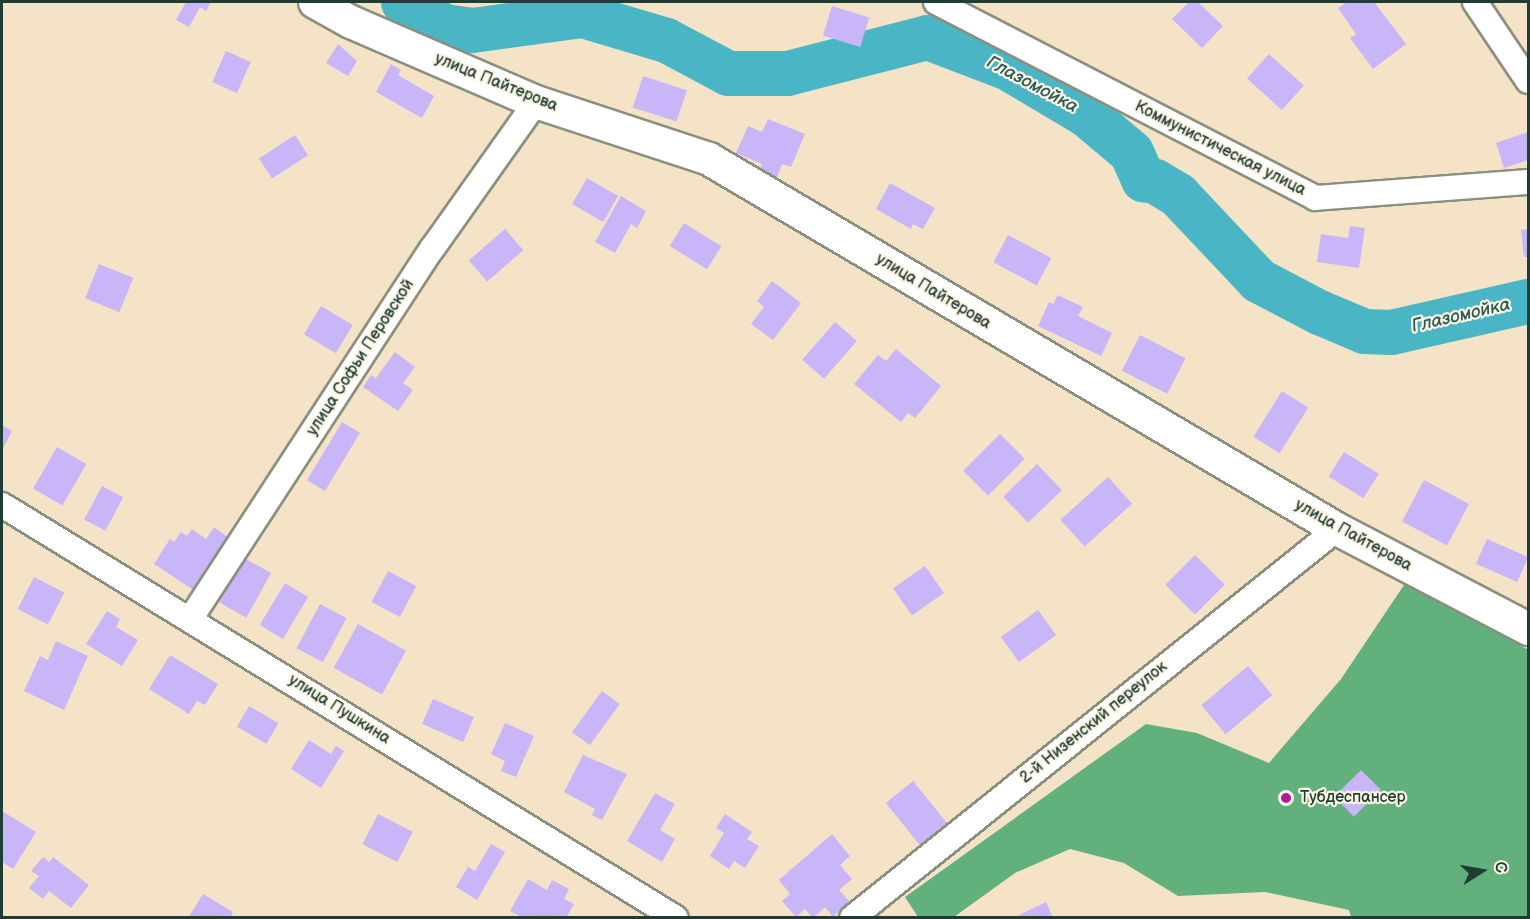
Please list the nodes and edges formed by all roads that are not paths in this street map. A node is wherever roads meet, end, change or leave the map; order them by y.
1 (315, 2) edge
2 (936, 2) edge
3 (1475, 2) edge
4 (1528, 81) edge
5 (536, 102) junction
6 (1528, 182) edge
7 (2, 505) edge
8 (1336, 530) junction
9 (190, 618) junction
10 (1528, 629) edge
11 (676, 918) edge
12 (852, 918) edge

1 - 5 main road, улица Пайтерова
2 - 6 street, Коммунистическая улица
3 - 4 street
5 - 8 main road, улица Пайтерова
5 - 9 street, улица Софьи Перовской
7 - 9 street, улица Пушкина
8 - 10 main road, улица Пайтерова
8 - 12 street, 2-й Низенский переулок
9 - 11 street, улица Пушкина

